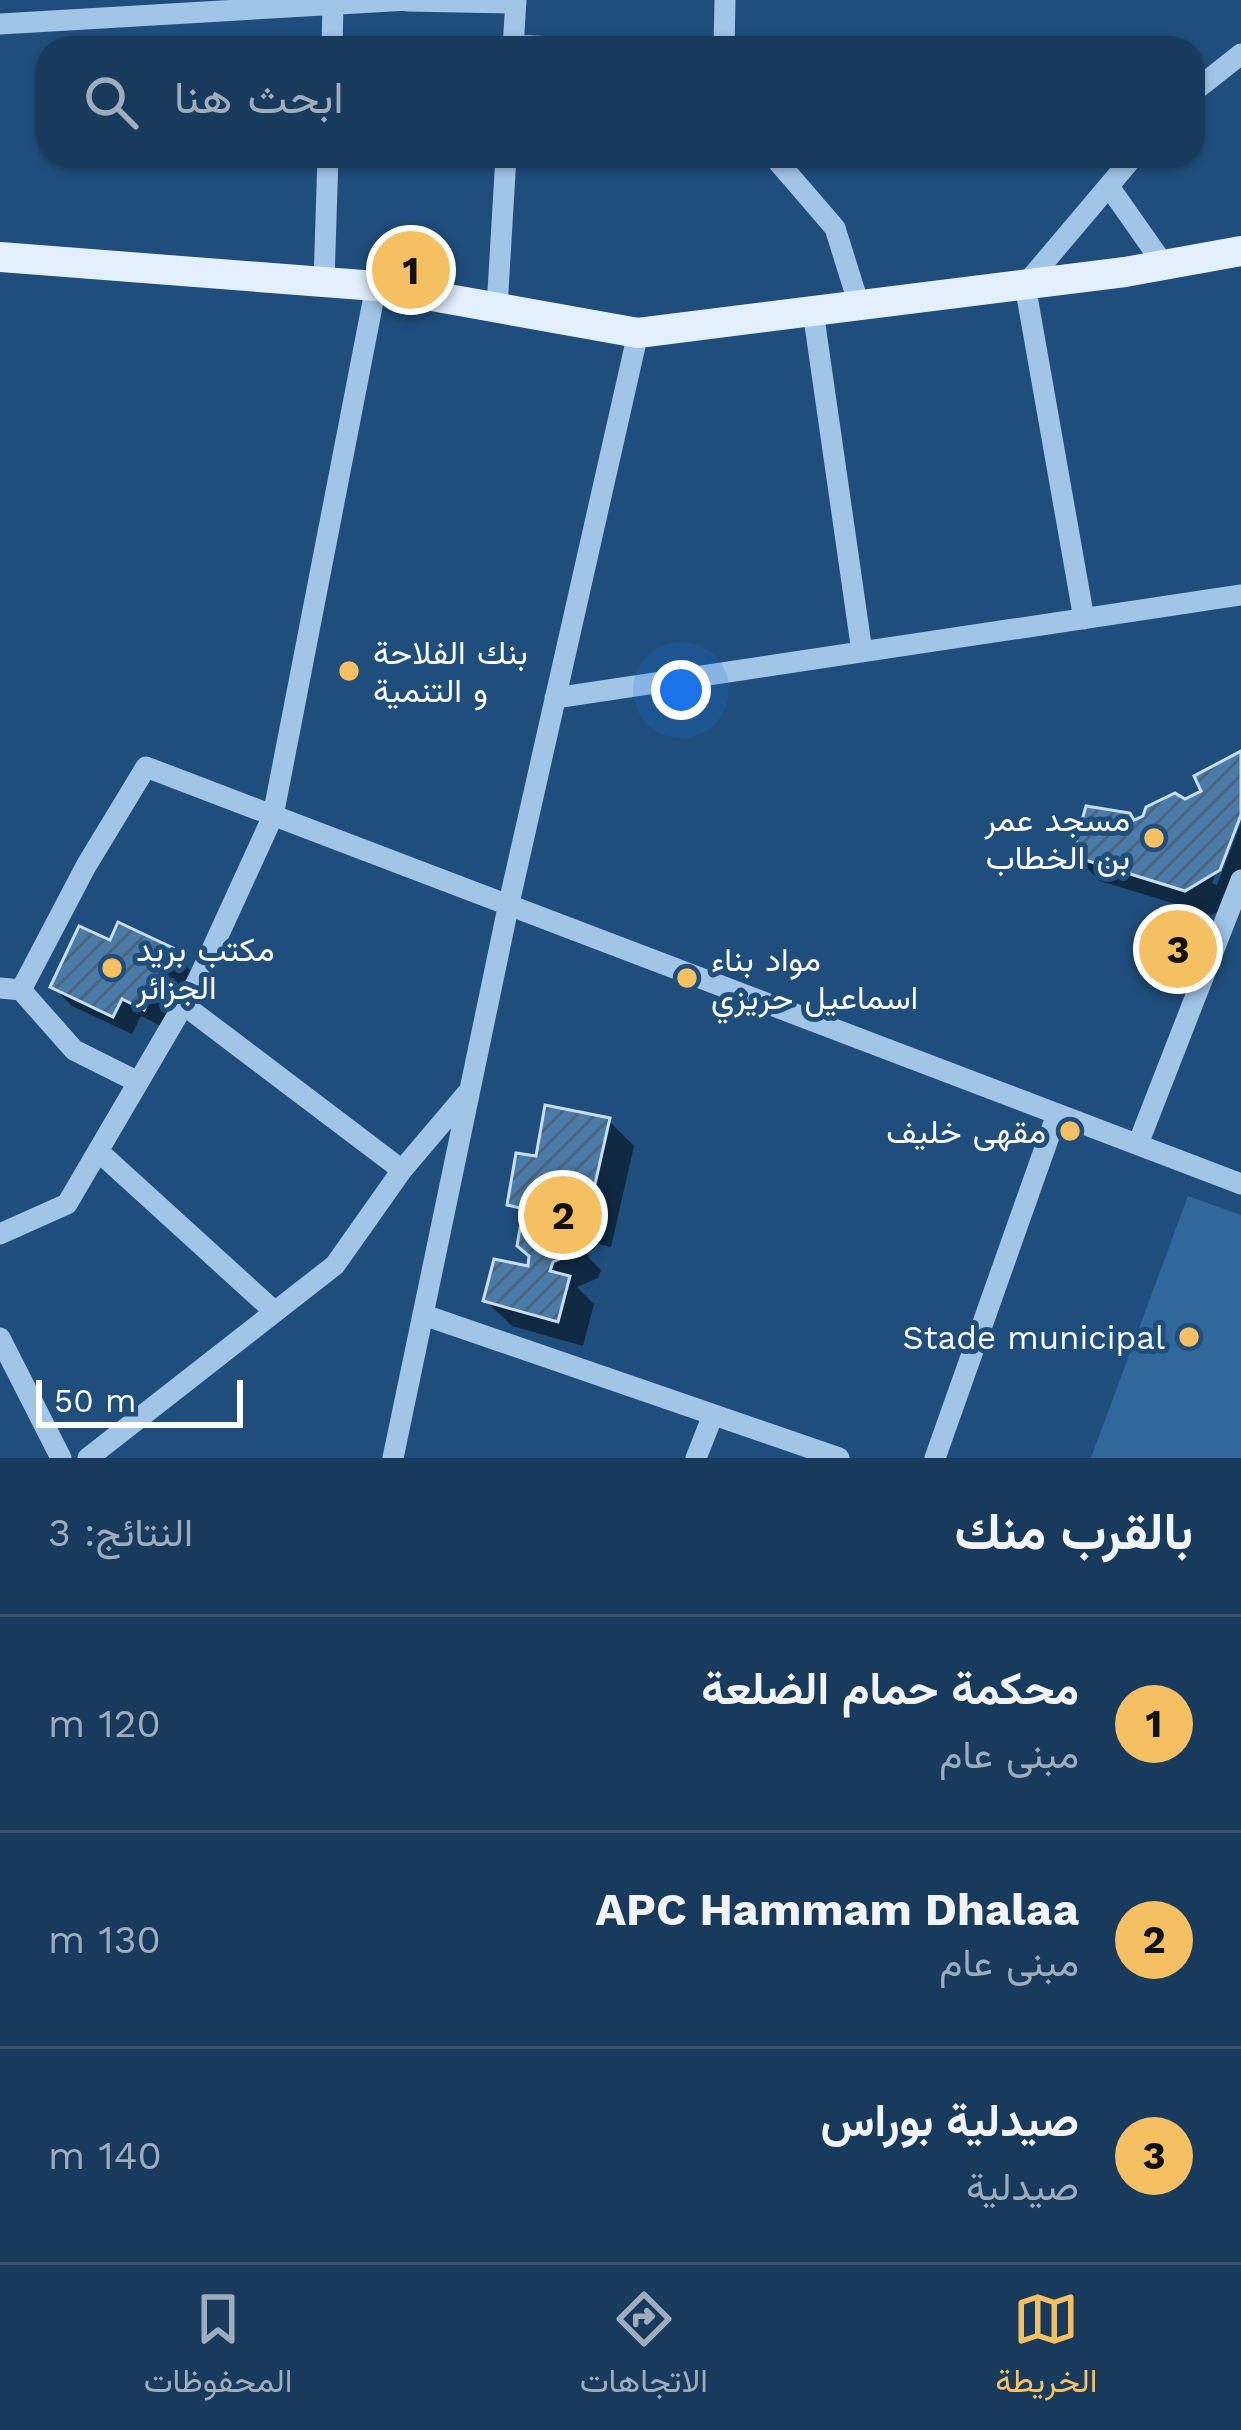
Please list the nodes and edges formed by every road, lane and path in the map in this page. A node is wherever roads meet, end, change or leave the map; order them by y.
1 (408, 0) edge
2 (725, 0) edge
3 (516, 1) edge
4 (333, 4) junction
5 (0, 24) edge
6 (332, 36) edge
7 (514, 36) edge
8 (724, 36) edge
9 (1241, 54) edge
10 (1205, 82) edge
11 (328, 168) edge
12 (505, 168) edge
13 (784, 168) edge
14 (1125, 168) edge
15 (1110, 188) junction
16 (1241, 251) edge
17 (0, 257) edge
18 (1164, 265) junction
19 (323, 282) junction
20 (1025, 285) junction
21 (376, 286) junction
22 (859, 305) junction
23 (497, 308) junction
24 (813, 311) junction
25 (638, 333) junction
26 (1241, 596) edge
27 (1084, 619) junction
28 (862, 652) junction
29 (556, 698) junction
30 (273, 816) junction
31 (1241, 880) edge
32 (509, 903) junction
33 (11, 989) edge
34 (184, 1005) junction
35 (139, 1082) junction
36 (471, 1089) junction
37 (1058, 1114) junction
38 (1138, 1144) junction
39 (98, 1151) junction
40 (402, 1170) junction
41 (1241, 1184) edge
42 (0, 1234) edge
43 (275, 1312) junction
44 (424, 1316) junction
45 (0, 1338) edge
46 (713, 1415) junction
47 (61, 1458) edge
48 (88, 1458) edge
49 (393, 1458) edge
50 (697, 1458) edge
51 (838, 1458) edge
52 (934, 1458) edge

1 - 3 street
1 - 4 street
2 - 8 street
3 - 7 street
4 - 5 street
4 - 6 street
9 - 10 street
11 - 19 street
12 - 23 street
13 - 22 street
14 - 15 street
15 - 18 street
15 - 20 street
16 - 18 main road
17 - 19 main road
18 - 20 main road
19 - 21 main road
20 - 22 main road
20 - 27 street
21 - 23 main road
21 - 30 street
22 - 24 main road
23 - 25 main road
24 - 25 main road
24 - 28 street
25 - 29 street
26 - 27 street
27 - 28 street
28 - 29 street
29 - 32 street
30 - 32 street
30 - 33 street
30 - 34 street
31 - 38 street
32 - 36 street
32 - 37 street
33 - 35 street
34 - 35 street
34 - 40 street
35 - 39 street
36 - 40 street
36 - 44 street
37 - 38 street
37 - 52 street
38 - 41 street
39 - 42 street
39 - 43 street
40 - 43 street
43 - 48 street
44 - 46 street
44 - 49 street
45 - 47 street
46 - 50 street
46 - 51 street

